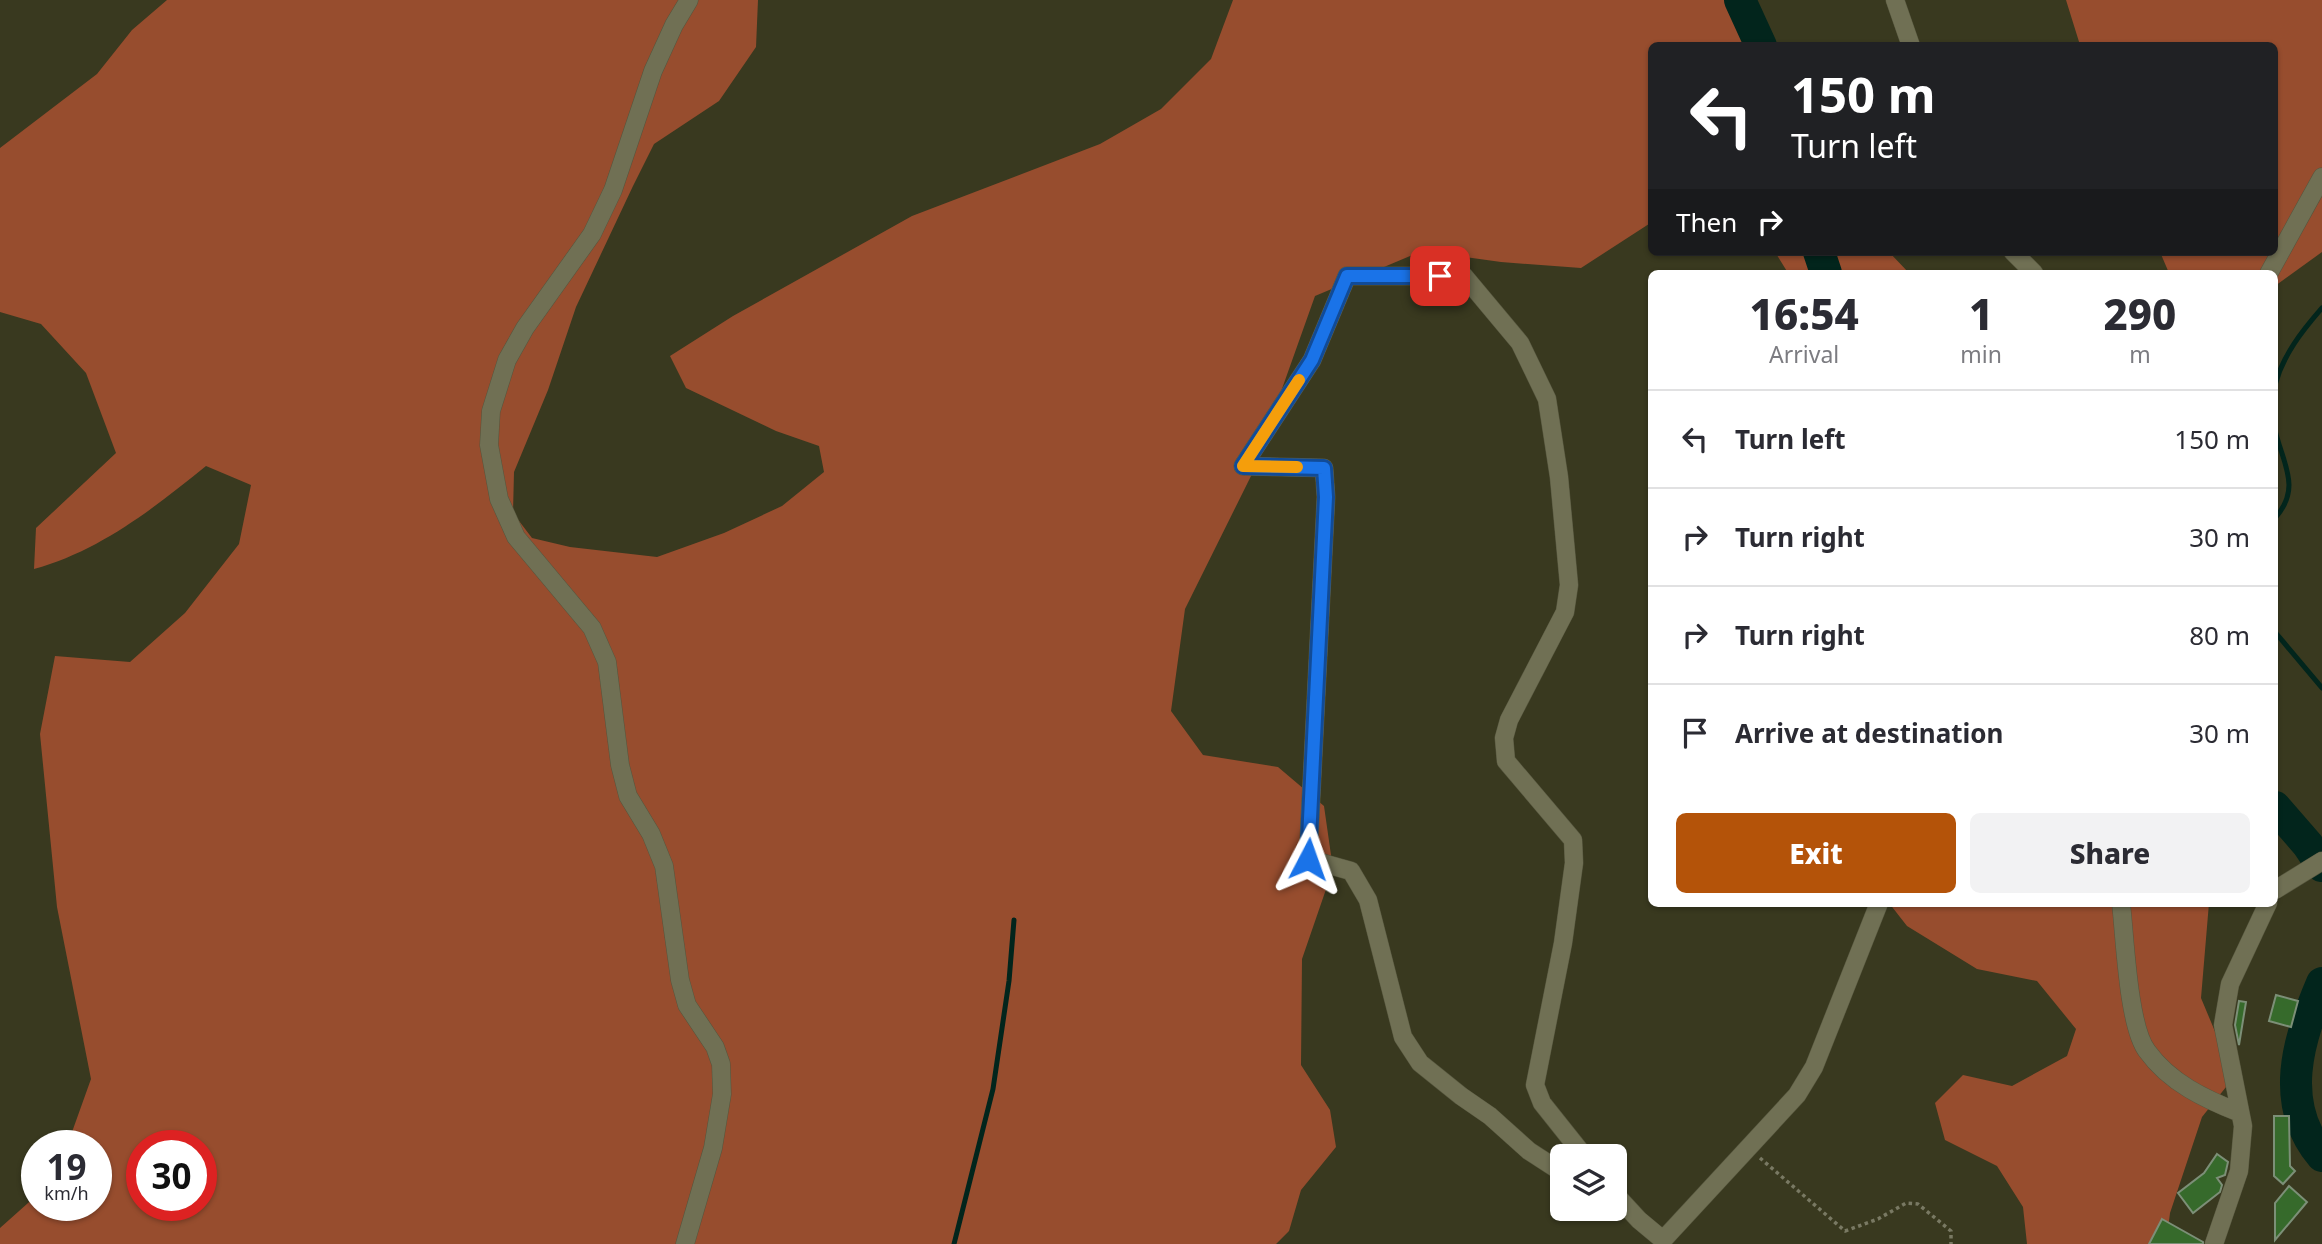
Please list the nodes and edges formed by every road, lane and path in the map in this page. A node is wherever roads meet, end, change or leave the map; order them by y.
1 (689, 0) edge
2 (1895, 0) edge
3 (1910, 42) edge
4 (2322, 177) edge
5 (2017, 256) edge
6 (2031, 270) edge
7 (2271, 270) edge
8 (2322, 861) edge
9 (2278, 888) edge
10 (1877, 907) edge
11 (2121, 907) edge
12 (2266, 907) edge
13 (2240, 1113) junction
14 (1575, 1144) edge
15 (1748, 1148) junction
16 (1550, 1165) edge
17 (1627, 1207) edge
18 (685, 1244) edge
19 (1951, 1244) edge
20 (2214, 1244) edge

1 - 18 street
2 - 3 street
4 - 7 street
5 - 6 street
8 - 9 street
10 - 15 street
11 - 13 street
12 - 13 street
13 - 20 street
14 - 16 street
15 - 17 street
15 - 19 path

